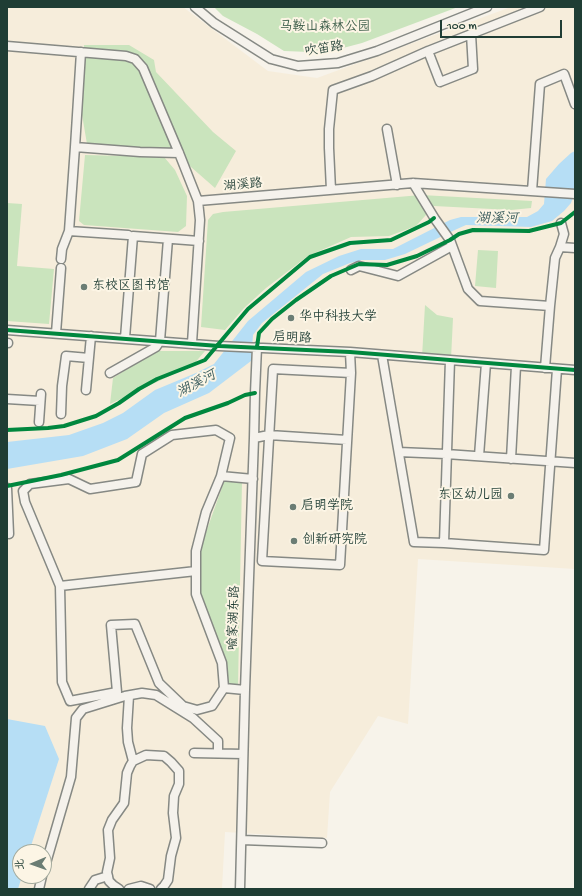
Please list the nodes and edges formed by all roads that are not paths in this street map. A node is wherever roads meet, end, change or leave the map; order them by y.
1 (194, 7) edge
2 (488, 7) edge
3 (540, 7) edge
4 (471, 34) junction
5 (7, 46) edge
6 (428, 51) junction
7 (81, 52) junction
8 (7, 54) edge
9 (575, 104) edge
10 (387, 129) dead end
11 (75, 147) junction
12 (179, 153) junction
13 (413, 183) junction
14 (397, 185) junction
15 (331, 190) junction
16 (532, 191) junction
17 (575, 194) edge
18 (198, 201) junction
19 (560, 223) dead end
20 (69, 231) junction
21 (128, 236) dead end
22 (168, 239) junction
23 (198, 241) junction
24 (451, 243) junction
25 (560, 247) junction
26 (575, 248) edge
27 (62, 259) dead end
28 (61, 268) dead end
29 (351, 270) dead end
30 (550, 306) junction
31 (7, 330) edge
32 (56, 333) junction
33 (91, 336) junction
34 (125, 338) junction
35 (160, 341) junction
36 (192, 343) junction
37 (257, 347) junction
38 (350, 352) junction
39 (382, 355) junction
40 (89, 358) junction
41 (450, 360) junction
42 (486, 363) junction
43 (516, 366) junction
44 (545, 368) junction
45 (557, 369) junction
46 (575, 370) edge
47 (110, 373) dead end
48 (351, 373) junction
49 (86, 390) dead end
50 (7, 399) edge
51 (61, 414) dead end
52 (39, 422) dead end
53 (269, 435) junction
54 (254, 438) junction
55 (347, 440) junction
56 (399, 452) junction
57 (446, 454) junction
58 (479, 456) junction
59 (511, 459) junction
60 (550, 462) junction
61 (575, 463) edge
62 (221, 476) junction
63 (253, 479) junction
64 (7, 488) edge
65 (9, 534) dead end
66 (444, 543) junction
67 (196, 571) junction
68 (60, 586) junction
69 (224, 688) junction
70 (245, 690) junction
71 (129, 696) junction
72 (194, 753) dead end
73 (218, 754) junction
74 (243, 754) junction
75 (133, 761) junction
76 (242, 840) junction
77 (322, 843) dead end
78 (52, 844) edge
79 (108, 876) junction
80 (89, 889) edge
81 (119, 889) edge
82 (129, 889) edge
83 (150, 889) edge
84 (161, 889) edge
85 (240, 889) edge

1 - 2 street, 吹笛路
3 - 4 street
4 - 6 street
4 - 6 street
5 - 7 street
5 - 8 street
6 - 15 street
7 - 11 street
7 - 12 street
9 - 16 street
10 - 14 street
11 - 12 street
11 - 20 street
12 - 18 street
13 - 14 street, 湖溪路
13 - 16 street, 湖溪路
13 - 24 street
14 - 15 street, 湖溪路
15 - 18 street, 湖溪路
16 - 17 street, 湖溪路
18 - 23 street
19 - 25 street
20 - 21 street
20 - 27 street
22 - 23 street
22 - 34 street
22 - 35 street
23 - 36 street
24 - 29 street
24 - 30 street
25 - 26 street
25 - 30 street
28 - 32 street
30 - 44 street
31 - 32 street, 启明路
32 - 33 street, 启明路
33 - 34 street, 启明路
33 - 40 street
34 - 35 street, 启明路
35 - 36 street, 启明路
35 - 47 street
36 - 37 street, 启明路
37 - 38 street, 启明路
37 - 54 street, 喻家湖东路
38 - 39 street, 启明路
38 - 48 street
39 - 41 street, 启明路
39 - 56 street
40 - 49 street
40 - 51 street
41 - 42 street, 启明路
41 - 57 street
42 - 43 street, 启明路
42 - 58 street
43 - 44 street, 启明路
43 - 59 street
44 - 45 street, 启明路
45 - 46 street, 启明路
45 - 60 street
48 - 53 street
48 - 55 street
50 - 52 street
53 - 54 street
53 - 55 street
53 - 55 street
54 - 63 street, 喻家湖东路
56 - 57 street
56 - 66 street
57 - 58 street
57 - 66 street
58 - 59 street
59 - 60 street
60 - 61 street
60 - 66 street
62 - 63 street
62 - 67 street
62 - 68 street
63 - 70 street, 喻家湖东路
64 - 65 street
67 - 68 street
67 - 69 street
68 - 69 street
69 - 70 street
70 - 74 street, 喻家湖东路
71 - 73 street
71 - 75 street
71 - 78 street
72 - 73 street
73 - 74 street
74 - 76 street, 喻家湖东路
75 - 79 street
75 - 84 street
76 - 77 street
76 - 85 street, 喻家湖东路
79 - 80 street
79 - 81 street
82 - 83 street

